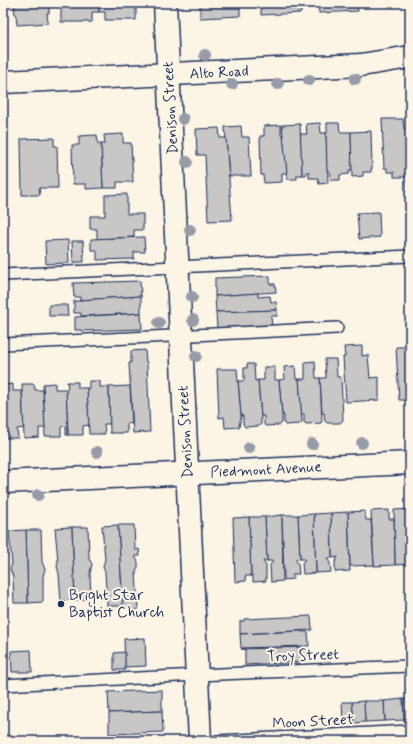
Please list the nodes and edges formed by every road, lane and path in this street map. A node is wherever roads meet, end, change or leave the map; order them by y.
1 (165, 3) edge
2 (410, 57) edge
3 (168, 74) junction
4 (3, 82) edge
5 (410, 256) edge
6 (178, 267) junction
7 (3, 275) edge
8 (337, 328) dead end
9 (181, 336) junction
10 (3, 344) edge
11 (410, 463) edge
12 (187, 473) junction
13 (3, 482) edge
14 (410, 666) edge
15 (197, 675) junction
16 (3, 685) edge
17 (410, 731) edge
18 (200, 741) edge
19 (217, 741) edge

1 - 3 street, Denison Street
2 - 3 street, Alto Road
3 - 4 street, Alto Road
3 - 6 street, Denison Street
5 - 6 lane
6 - 7 lane
6 - 9 street, Denison Street
8 - 9 lane
9 - 10 lane
9 - 12 street, Denison Street
11 - 12 street, Piedmont Avenue
12 - 13 street, Piedmont Avenue
12 - 15 street, Denison Street
14 - 15 lane, Troy Street
15 - 16 lane, Troy Street
15 - 18 street, Denison Street
17 - 19 lane, Moon Street

